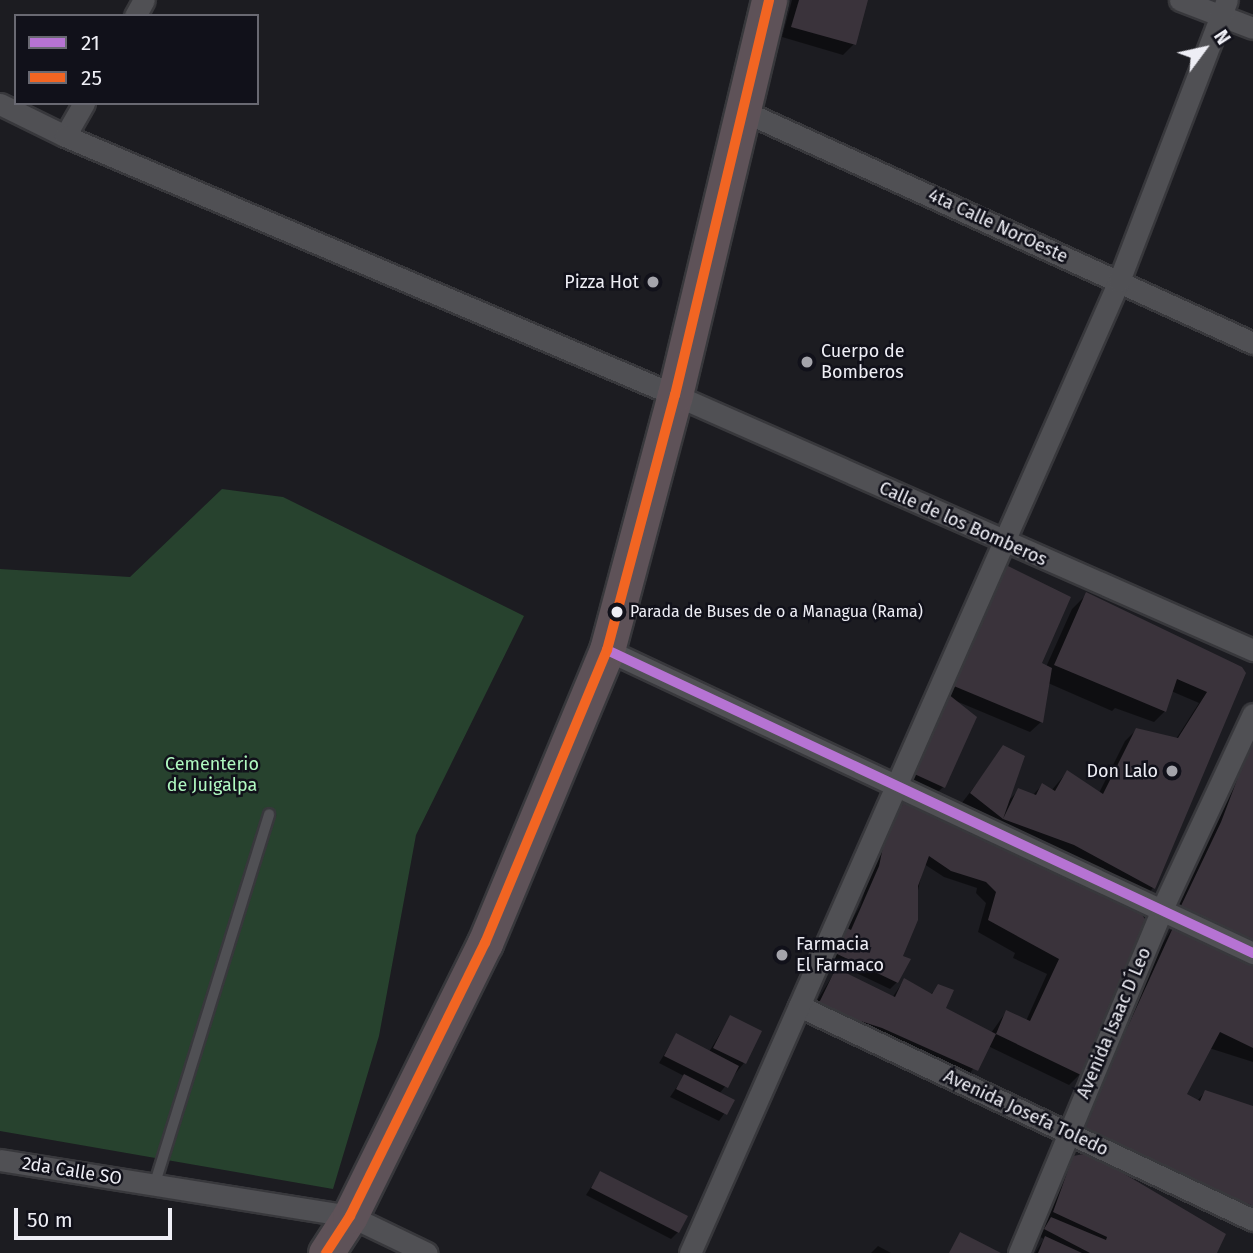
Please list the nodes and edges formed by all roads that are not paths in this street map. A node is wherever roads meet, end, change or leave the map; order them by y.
1 (769, 0) edge
2 (1180, 0) edge
3 (1223, 8) edge
4 (1253, 28) edge
5 (0, 104) edge
6 (83, 105) edge
7 (741, 110) junction
8 (65, 136) junction
9 (1119, 282) junction
10 (1253, 343) edge
11 (675, 395) junction
12 (1001, 542) junction
13 (607, 650) junction
14 (1253, 650) edge
15 (1253, 714) edge
16 (894, 785) junction
17 (269, 814) dead end
18 (1162, 909) junction
19 (1253, 953) edge
20 (799, 1006) junction
21 (1068, 1133) junction
22 (0, 1160) edge
23 (155, 1183) junction
24 (350, 1216) junction
25 (1253, 1220) edge
26 (326, 1253) edge
27 (427, 1253) edge
28 (690, 1253) edge
29 (1019, 1253) edge

1 - 7 highway
2 - 3 street
3 - 4 street
3 - 9 street
5 - 8 street, Calle de los Bomberos
6 - 8 street
7 - 9 street, 4ta Calle NorOeste
7 - 11 highway
8 - 11 street, Calle de los Bomberos
9 - 10 street, 4ta Calle NorOeste
9 - 12 street
11 - 12 street, Calle de los Bomberos
11 - 13 highway
12 - 14 street, Calle de los Bomberos
12 - 16 street
13 - 16 street
13 - 24 highway
15 - 18 street, Avenida Isaac D´Leo
16 - 18 street
16 - 20 street
17 - 23 lane
18 - 19 street
18 - 21 street, Avenida Isaac D´Leo
20 - 21 street, Avenida Josefa Toledo
20 - 28 street
21 - 25 street, Avenida Josefa Toledo
21 - 29 street, Avenida Isaac D´Leo
22 - 23 street, 2da Calle SO
23 - 24 street, 2da Calle SO
24 - 26 highway
24 - 27 street, 2da Calle SO

